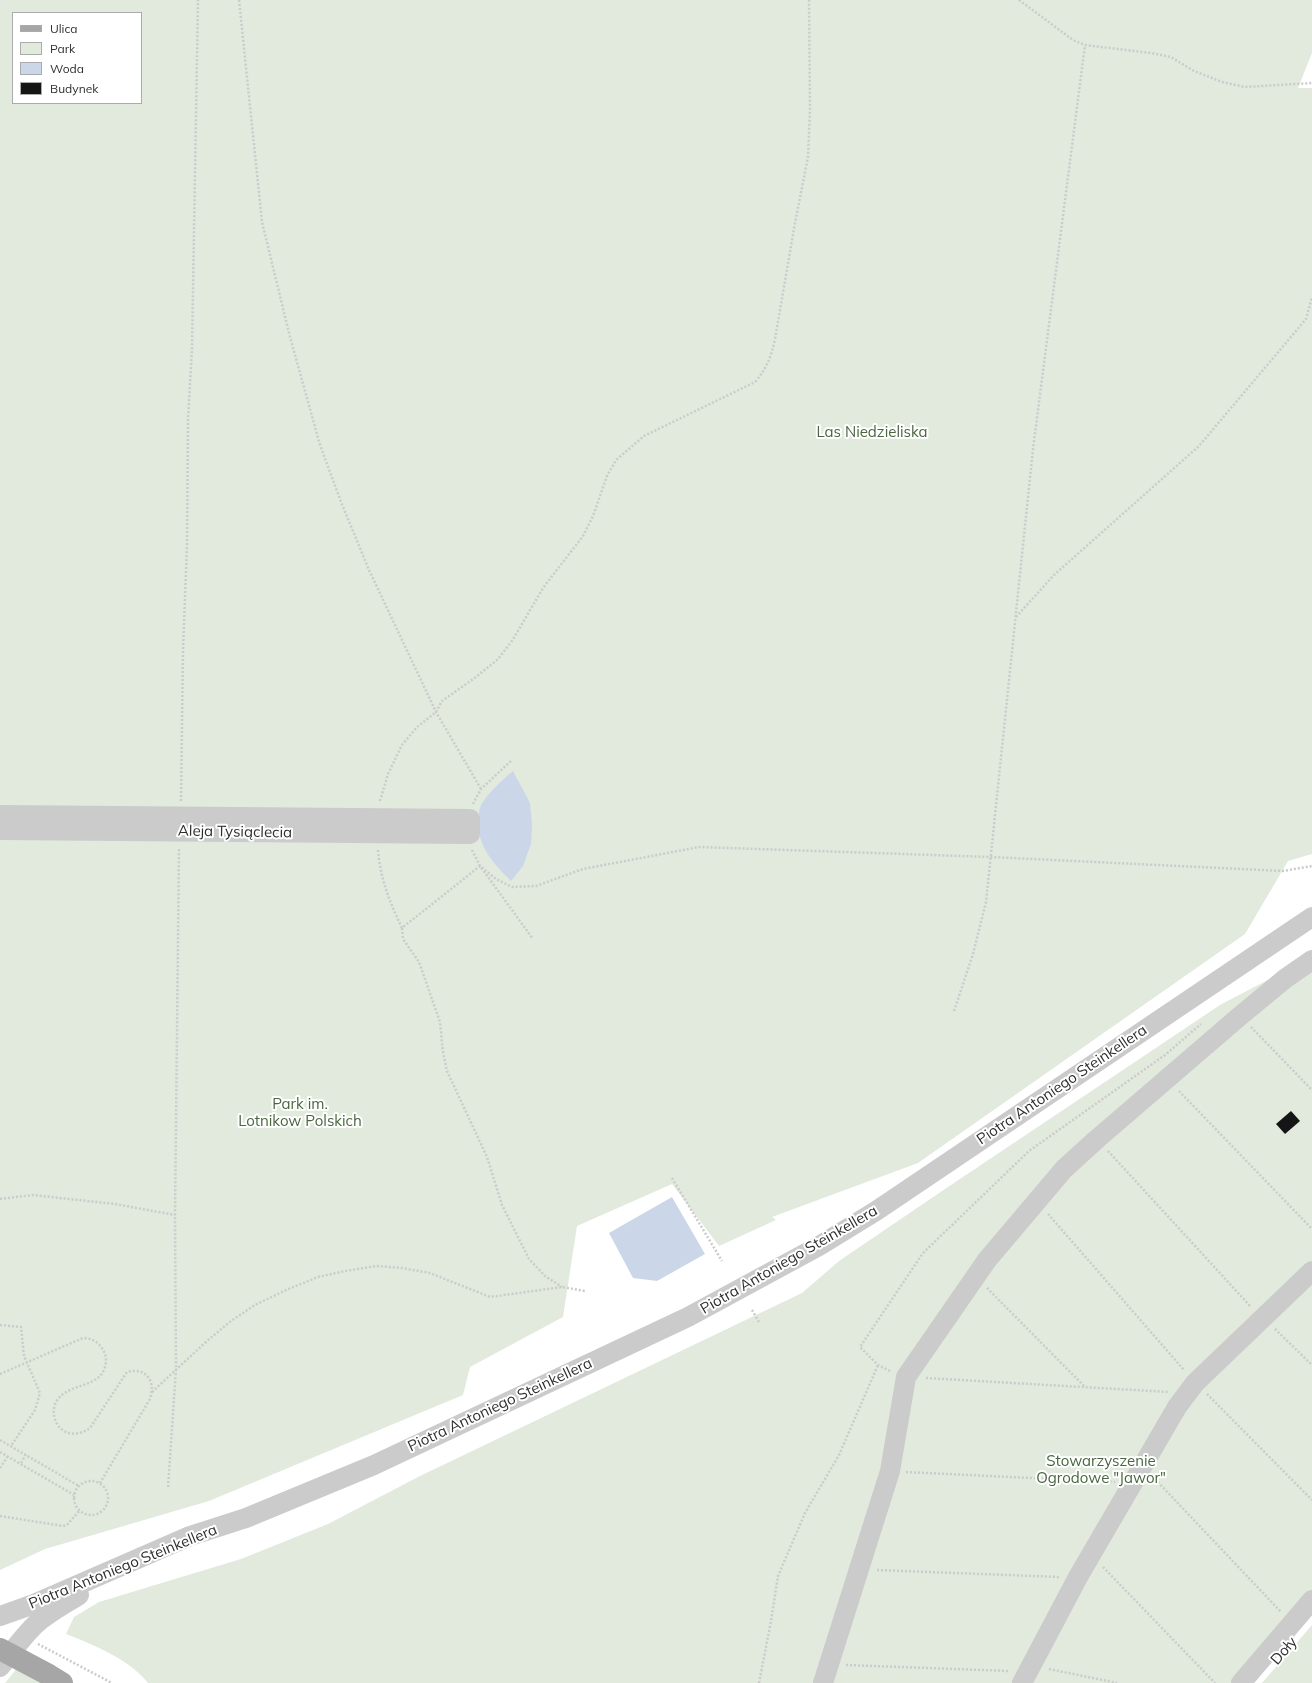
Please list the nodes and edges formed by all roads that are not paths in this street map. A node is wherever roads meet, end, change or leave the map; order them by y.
1 (0, 815) edge
2 (180, 823) junction
3 (470, 826) road end
4 (0, 830) edge
5 (1312, 916) edge
6 (1312, 960) edge
7 (1312, 1271) edge
8 (246, 1518) junction
9 (1312, 1600) edge
10 (0, 1616) edge
11 (1312, 1619) edge
12 (3, 1656) edge
13 (1027, 1674) edge
14 (62, 1683) edge
15 (823, 1683) edge
16 (1241, 1683) edge
17 (1257, 1683) edge

1 - 2 street, Aleja Tysiąclecia
2 - 3 street, Aleja Tysiąclecia
2 - 4 street, Aleja Tysiąclecia
5 - 8 street, Piotra Antoniego Steinkellera
6 - 15 street
7 - 13 street
8 - 10 street, Piotra Antoniego Steinkellera
8 - 12 street, Piotra Antoniego Steinkellera
9 - 16 street
11 - 17 street, Doły
12 - 14 main road

